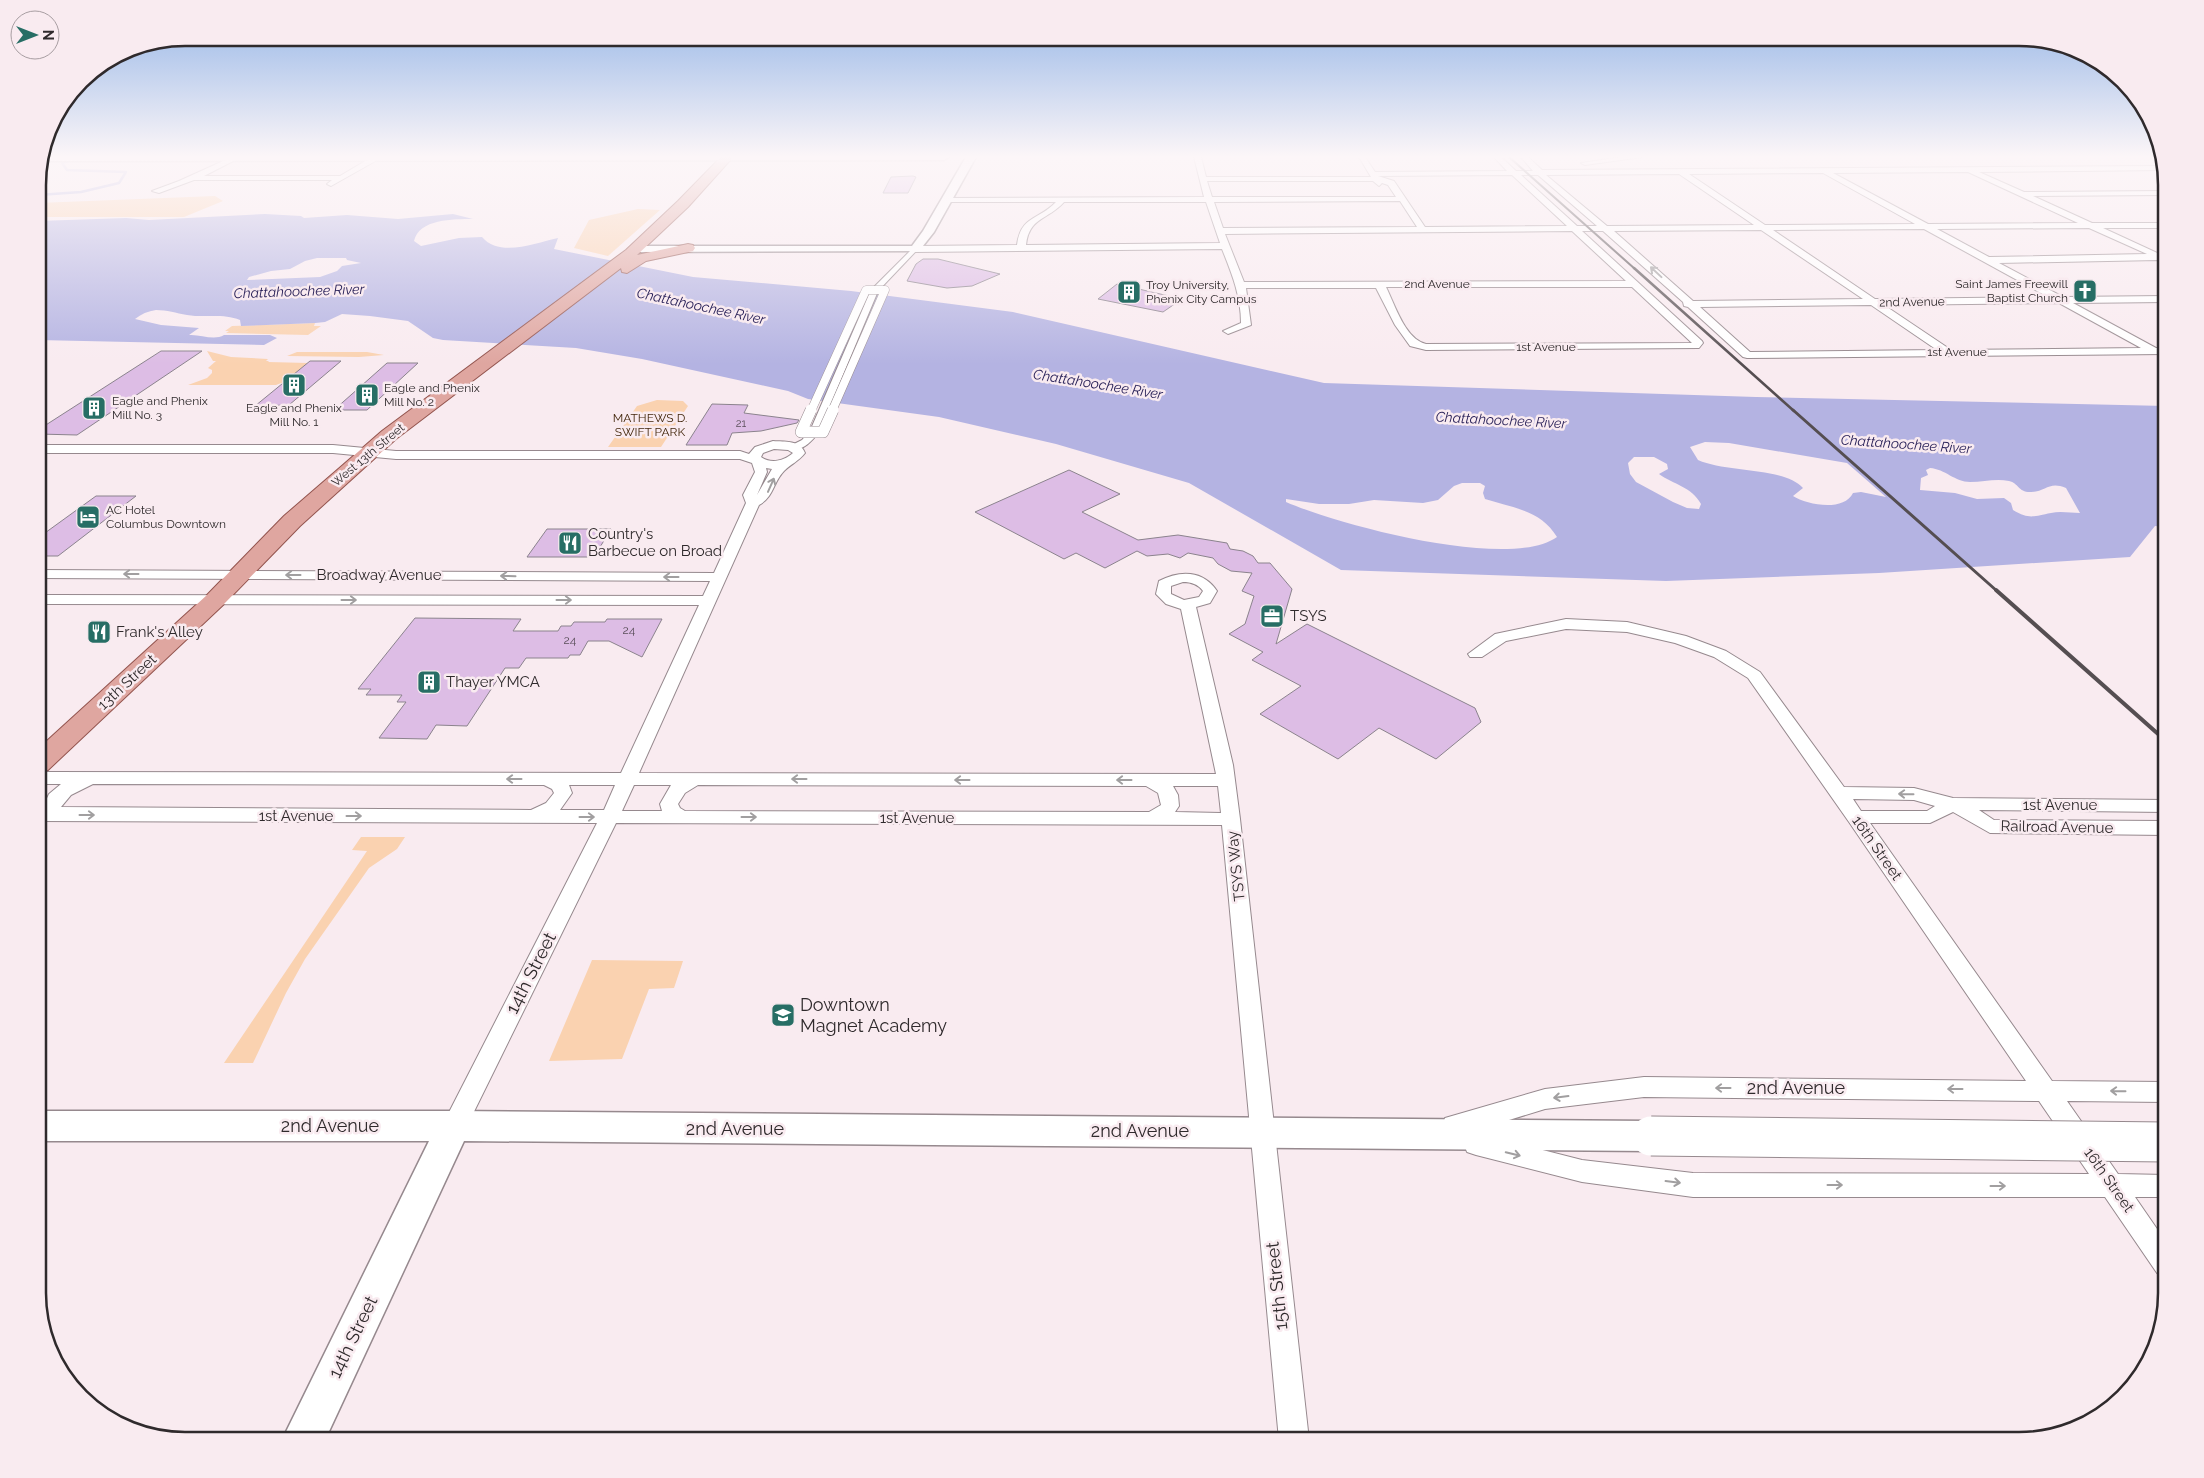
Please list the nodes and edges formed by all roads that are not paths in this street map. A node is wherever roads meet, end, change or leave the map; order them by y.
1 (661, 226) edge
2 (931, 226) edge
3 (1026, 226) edge
4 (1219, 226) edge
5 (1420, 226) edge
6 (1573, 226) edge
7 (1603, 226) edge
8 (1762, 226) edge
9 (2093, 226) joint
10 (1926, 227) junction
11 (1765, 228) junction
12 (1220, 230) junction
13 (1423, 230) junction
14 (1577, 230) junction
15 (1608, 230) junction
16 (1226, 246) junction
17 (688, 248) joint
18 (915, 248) junction
19 (1021, 248) junction
20 (635, 253) junction
21 (2158, 257) edge
22 (2158, 259) edge
23 (1985, 260) junction
24 (1379, 284) junction
25 (1636, 284) junction
26 (1239, 285) junction
27 (2158, 299) edge
28 (2062, 300) junction
29 (1873, 302) junction
30 (1692, 304) junction
31 (1657, 305) junction
32 (1228, 331) dead end
33 (2155, 351) joint
34 (1947, 352) junction
35 (814, 432) junction
36 (795, 447) junction
37 (47, 449) edge
38 (757, 457) junction
39 (786, 463) junction
40 (753, 503) junction
41 (47, 574) edge
42 (240, 575) junction
43 (720, 577) junction
44 (47, 599) edge
45 (215, 600) junction
46 (709, 601) junction
47 (1188, 605) dead end
48 (1476, 654) dead end
49 (47, 756) edge
50 (47, 778) edge
51 (96, 778) junction
52 (547, 779) junction
53 (628, 779) junction
54 (697, 779) junction
55 (1149, 780) junction
56 (1226, 780) junction
57 (1838, 793) junction
58 (1954, 804) junction
59 (2158, 806) edge
60 (47, 815) edge
61 (59, 815) junction
62 (532, 816) junction
63 (610, 817) junction
64 (682, 817) junction
65 (1856, 817) junction
66 (1153, 818) junction
67 (1231, 819) junction
68 (2158, 828) edge
69 (2046, 1090) junction
70 (2158, 1092) edge
71 (47, 1126) edge
72 (454, 1126) junction
73 (1261, 1131) junction
74 (1432, 1133) junction
75 (2158, 1142) edge
76 (2112, 1186) junction
77 (2158, 1186) edge
78 (2158, 1252) edge
79 (307, 1432) edge
80 (1293, 1432) edge

1 - 20 main road
2 - 18 street
3 - 19 street
4 - 12 street
5 - 13 street
6 - 14 street
7 - 15 street
8 - 11 street
9 - 10 street
9 - 21 street
10 - 11 street
10 - 23 street
11 - 15 street
11 - 29 street
12 - 13 street
12 - 16 street
13 - 14 street
14 - 15 street
14 - 25 street
30 -> 15 street
16 - 19 street
16 - 26 street
17 - 18 street
17 - 20 main road
18 - 19 street
18 - 35 street
20 - 42 main road, West 13th Street
22 - 23 street
23 - 28 street
24 - 25 street, 2nd Avenue
24 - 26 street, 2nd Avenue
24 - 31 street, 1st Avenue
25 - 31 street
26 - 32 street
27 - 28 street, 2nd Avenue
28 - 29 street, 2nd Avenue
28 - 33 street
29 - 30 street, 2nd Avenue
29 - 34 street
30 - 31 street, 2nd Avenue
30 - 34 street, 1st Avenue
33 - 34 street, 1st Avenue
35 - 35 street, bridge
35 - 36 street
36 - 38 street
36 - 39 street, 14th Street
37 - 38 street
38 - 39 street
38 - 40 street, 14th Street
40 -> 39 street, 14th Street
40 - 43 street, 14th Street
42 -> 41 street, Broadway Avenue
43 -> 42 street, Broadway Avenue
42 - 45 main road, West 13th Street
43 - 46 street, 14th Street
44 - 45 street, Broadway Avenue
45 -> 46 street, Broadway Avenue
45 - 49 main road, 13th Street
46 - 53 street, 14th Street
47 - 56 street, TSYS Way
48 - 57 street, 16th Street
50 - 51 street
52 -> 51 street
51 - 61 street
52 - 53 street
52 - 62 street, 1st Avenue
53 - 54 street
53 - 63 street, 14th Street
55 -> 54 street
54 - 64 street
55 - 56 street
55 - 66 street
56 - 67 street, TSYS Way
58 -> 57 street, 1st Avenue
57 - 65 street, 16th Street
58 - 59 street, 1st Avenue
58 - 65 street, 1st Avenue
58 - 68 street, Railroad Avenue
60 - 61 street, 1st Avenue
61 -> 62 street, 1st Avenue
62 -> 63 street, 1st Avenue
63 - 64 street, 1st Avenue
63 - 72 street, 14th Street
64 -> 66 street, 1st Avenue
65 - 69 street, 16th Street
66 - 67 street, 1st Avenue
67 - 73 street, TSYS Way
70 -> 69 street, 2nd Avenue
69 -> 74 street, 2nd Avenue
69 - 76 street, 16th Street
71 - 72 main road, 2nd Avenue
72 - 73 main road, 2nd Avenue
72 - 79 main road, 14th Street
73 - 74 main road, 2nd Avenue
73 - 80 street, 15th Street
74 - 75 main road, 2nd Avenue, bridge
74 -> 76 street, 2nd Avenue
76 - 77 street, 2nd Avenue
76 - 78 street, 16th Street

